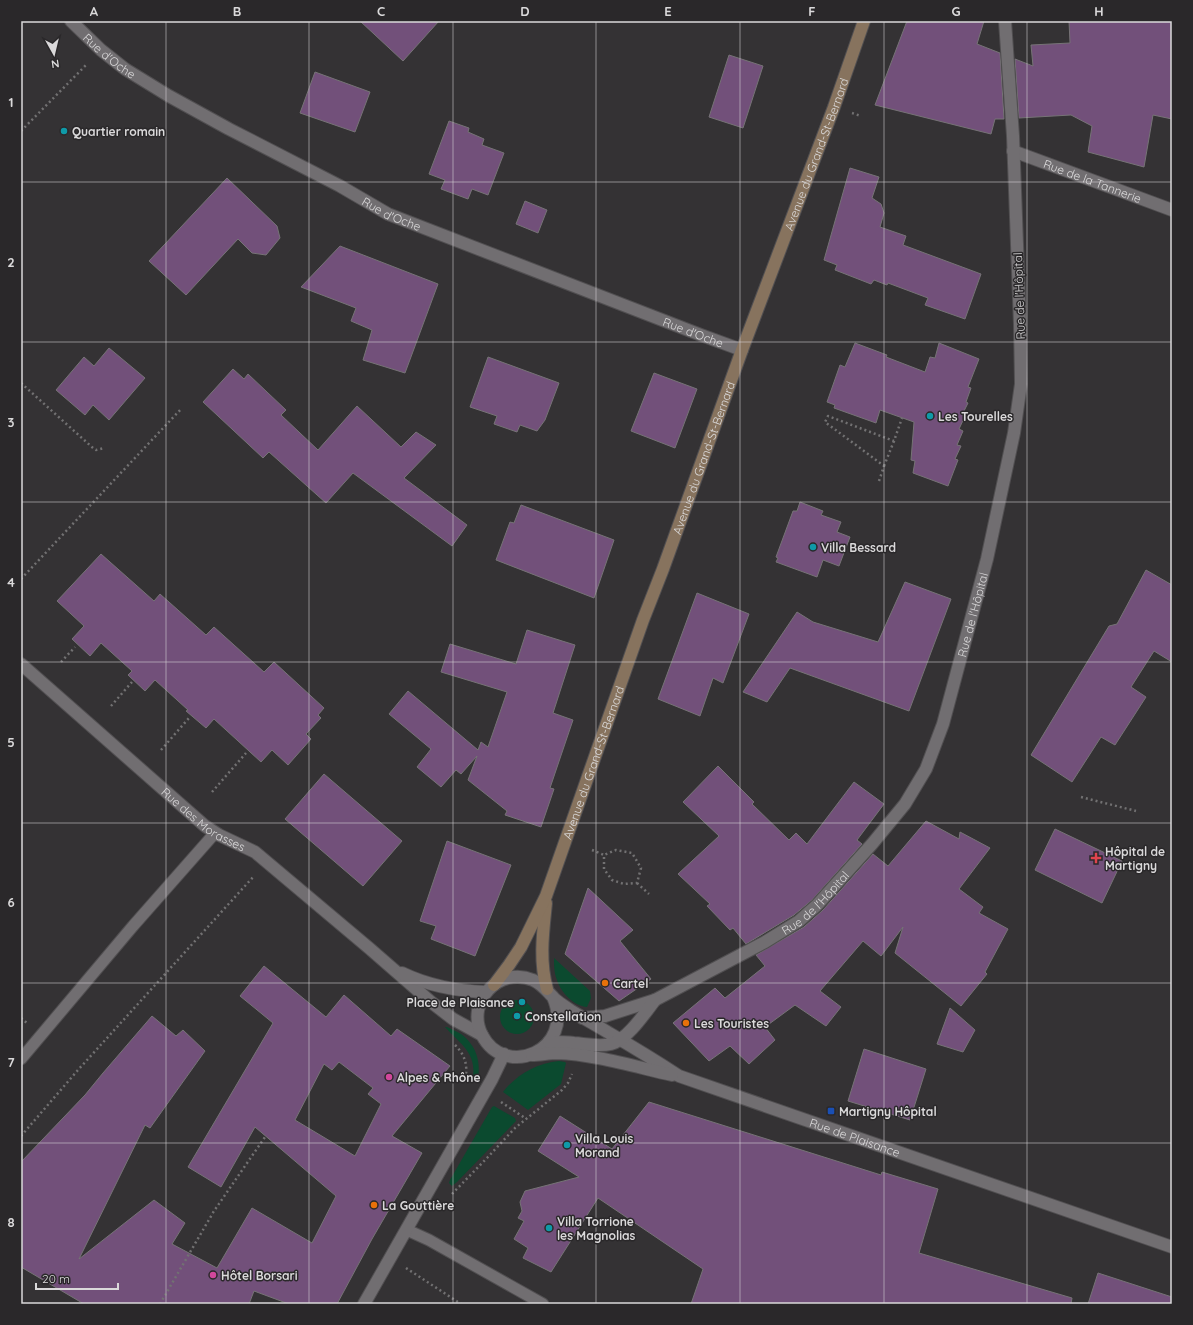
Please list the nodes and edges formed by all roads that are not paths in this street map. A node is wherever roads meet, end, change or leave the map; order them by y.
1 (71, 21) edge
2 (864, 21) edge
3 (1006, 21) edge
4 (1013, 151) junction
5 (1172, 210) edge
6 (742, 350) junction
7 (21, 664) edge
8 (215, 833) junction
9 (546, 896) junction
10 (392, 968) junction
11 (490, 988) junction
12 (550, 993) junction
13 (654, 1000) junction
14 (582, 1018) junction
15 (482, 1035) junction
16 (620, 1039) junction
17 (549, 1042) junction
18 (504, 1054) junction
19 (525, 1056) junction
20 (21, 1059) edge
21 (679, 1076) junction
22 (407, 1230) junction
23 (1172, 1247) edge
24 (364, 1304) edge
25 (543, 1304) edge

1 - 6 street, Rue d'Oche
2 - 6 street, Avenue du Grand-St-Bernard
3 - 4 street, Rue de l'Hôpital
4 - 5 street, Rue de la Tannerie
4 - 13 street, Rue de l'Hôpital
6 - 9 street, Avenue du Grand-St-Bernard
7 - 8 street, Rue des Morasses
8 - 10 street, Rue des Morasses
8 - 20 lane
9 - 11 street, Avenue du Grand-St-Bernard
9 - 12 street, Avenue du Grand-St-Bernard
10 - 11 street, Rue des Morasses
10 - 15 street, Rue des Morasses
11 - 12 street
11 - 15 street
12 - 14 street, Rue de Plaisance
12 - 17 street
13 - 14 street, Rue de l'Hôpital
13 - 16 street
14 - 16 street, Rue de Plaisance
15 - 18 street
16 - 17 street
16 - 21 street, Rue de Plaisance
17 - 19 street
18 - 19 street
18 - 22 street
19 - 21 street
21 - 23 street, Rue de Plaisance
22 - 24 street
22 - 25 lane

